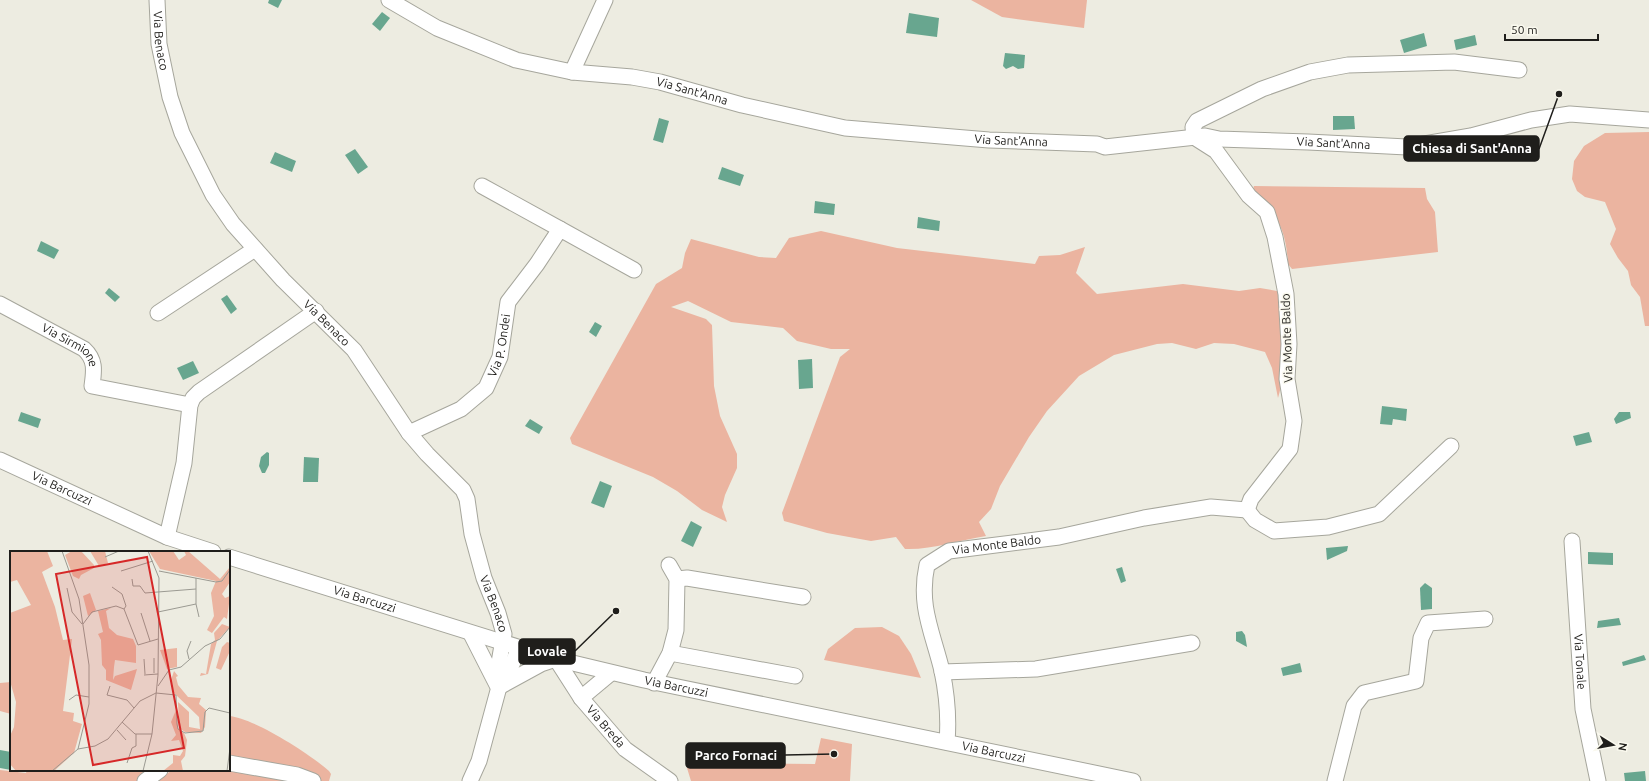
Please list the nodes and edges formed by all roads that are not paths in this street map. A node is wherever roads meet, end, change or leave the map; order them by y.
1 (157, 0) edge
2 (389, 0) edge
3 (605, 0) edge
4 (1519, 70) dead end
5 (572, 72) junction
6 (1649, 120) edge
7 (1194, 137) junction
8 (482, 186) dead end
9 (560, 229) junction
10 (255, 249) junction
11 (634, 270) dead end
12 (0, 304) edge
13 (316, 311) junction
14 (158, 313) dead end
15 (190, 405) junction
16 (410, 433) junction
17 (1451, 446) dead end
18 (0, 460) edge
19 (1247, 510) junction
20 (167, 537) junction
21 (1572, 541) dead end
22 (210, 551) edge
23 (230, 557) edge
24 (669, 565) dead end
25 (677, 578) junction
26 (803, 597) dead end
27 (1485, 619) dead end
28 (471, 634) junction
29 (502, 643) junction
30 (1192, 644) dead end
31 (519, 648) junction
32 (670, 653) junction
33 (556, 659) junction
34 (942, 672) junction
35 (611, 673) junction
36 (795, 676) dead end
37 (654, 683) junction
38 (499, 687) junction
39 (581, 698) junction
40 (947, 742) junction
41 (230, 763) edge
42 (159, 771) edge
43 (145, 781) edge
44 (313, 781) edge
45 (470, 781) edge
46 (670, 781) edge
47 (1133, 781) edge
48 (1335, 781) edge
49 (1598, 781) edge

1 - 10 street, Via Benaco
2 - 5 street, Via Sant'Anna
3 - 5 street
4 - 7 street
5 - 7 street, Via Sant'Anna
6 - 7 street, Via Sant'Anna
7 - 19 street, Via Monte Baldo
8 - 9 street
9 - 11 street
9 - 16 street, Via P. Ondei
10 - 13 street, Via Benaco
10 - 14 street
12 - 15 street, Via Sirmione
13 - 15 street
13 - 16 street, Via Benaco
15 - 20 street
16 - 29 street, Via Benaco
17 - 19 street
18 - 20 street, Via Barcuzzi
19 - 34 street, Via Monte Baldo
20 - 22 street, Via Barcuzzi
21 - 49 street, Via Tonale
23 - 28 street, Via Barcuzzi
24 - 25 street
25 - 26 street
25 - 32 street
27 - 48 street
28 - 29 street, Via Barcuzzi
28 - 38 street
29 - 31 street, Via Barcuzzi
29 - 38 street, Via Benaco
30 - 34 street
31 - 33 street, Via Barcuzzi
31 - 38 street
32 - 36 street
32 - 37 street
33 - 35 street, Via Barcuzzi
33 - 38 street
33 - 39 street, Via Breda
34 - 40 street, Via Monte Baldo
35 - 37 street, Via Barcuzzi
35 - 39 street
37 - 40 street, Via Barcuzzi
38 - 45 street
39 - 46 street, Via Breda
40 - 47 street, Via Barcuzzi
41 - 44 street
42 - 43 street

